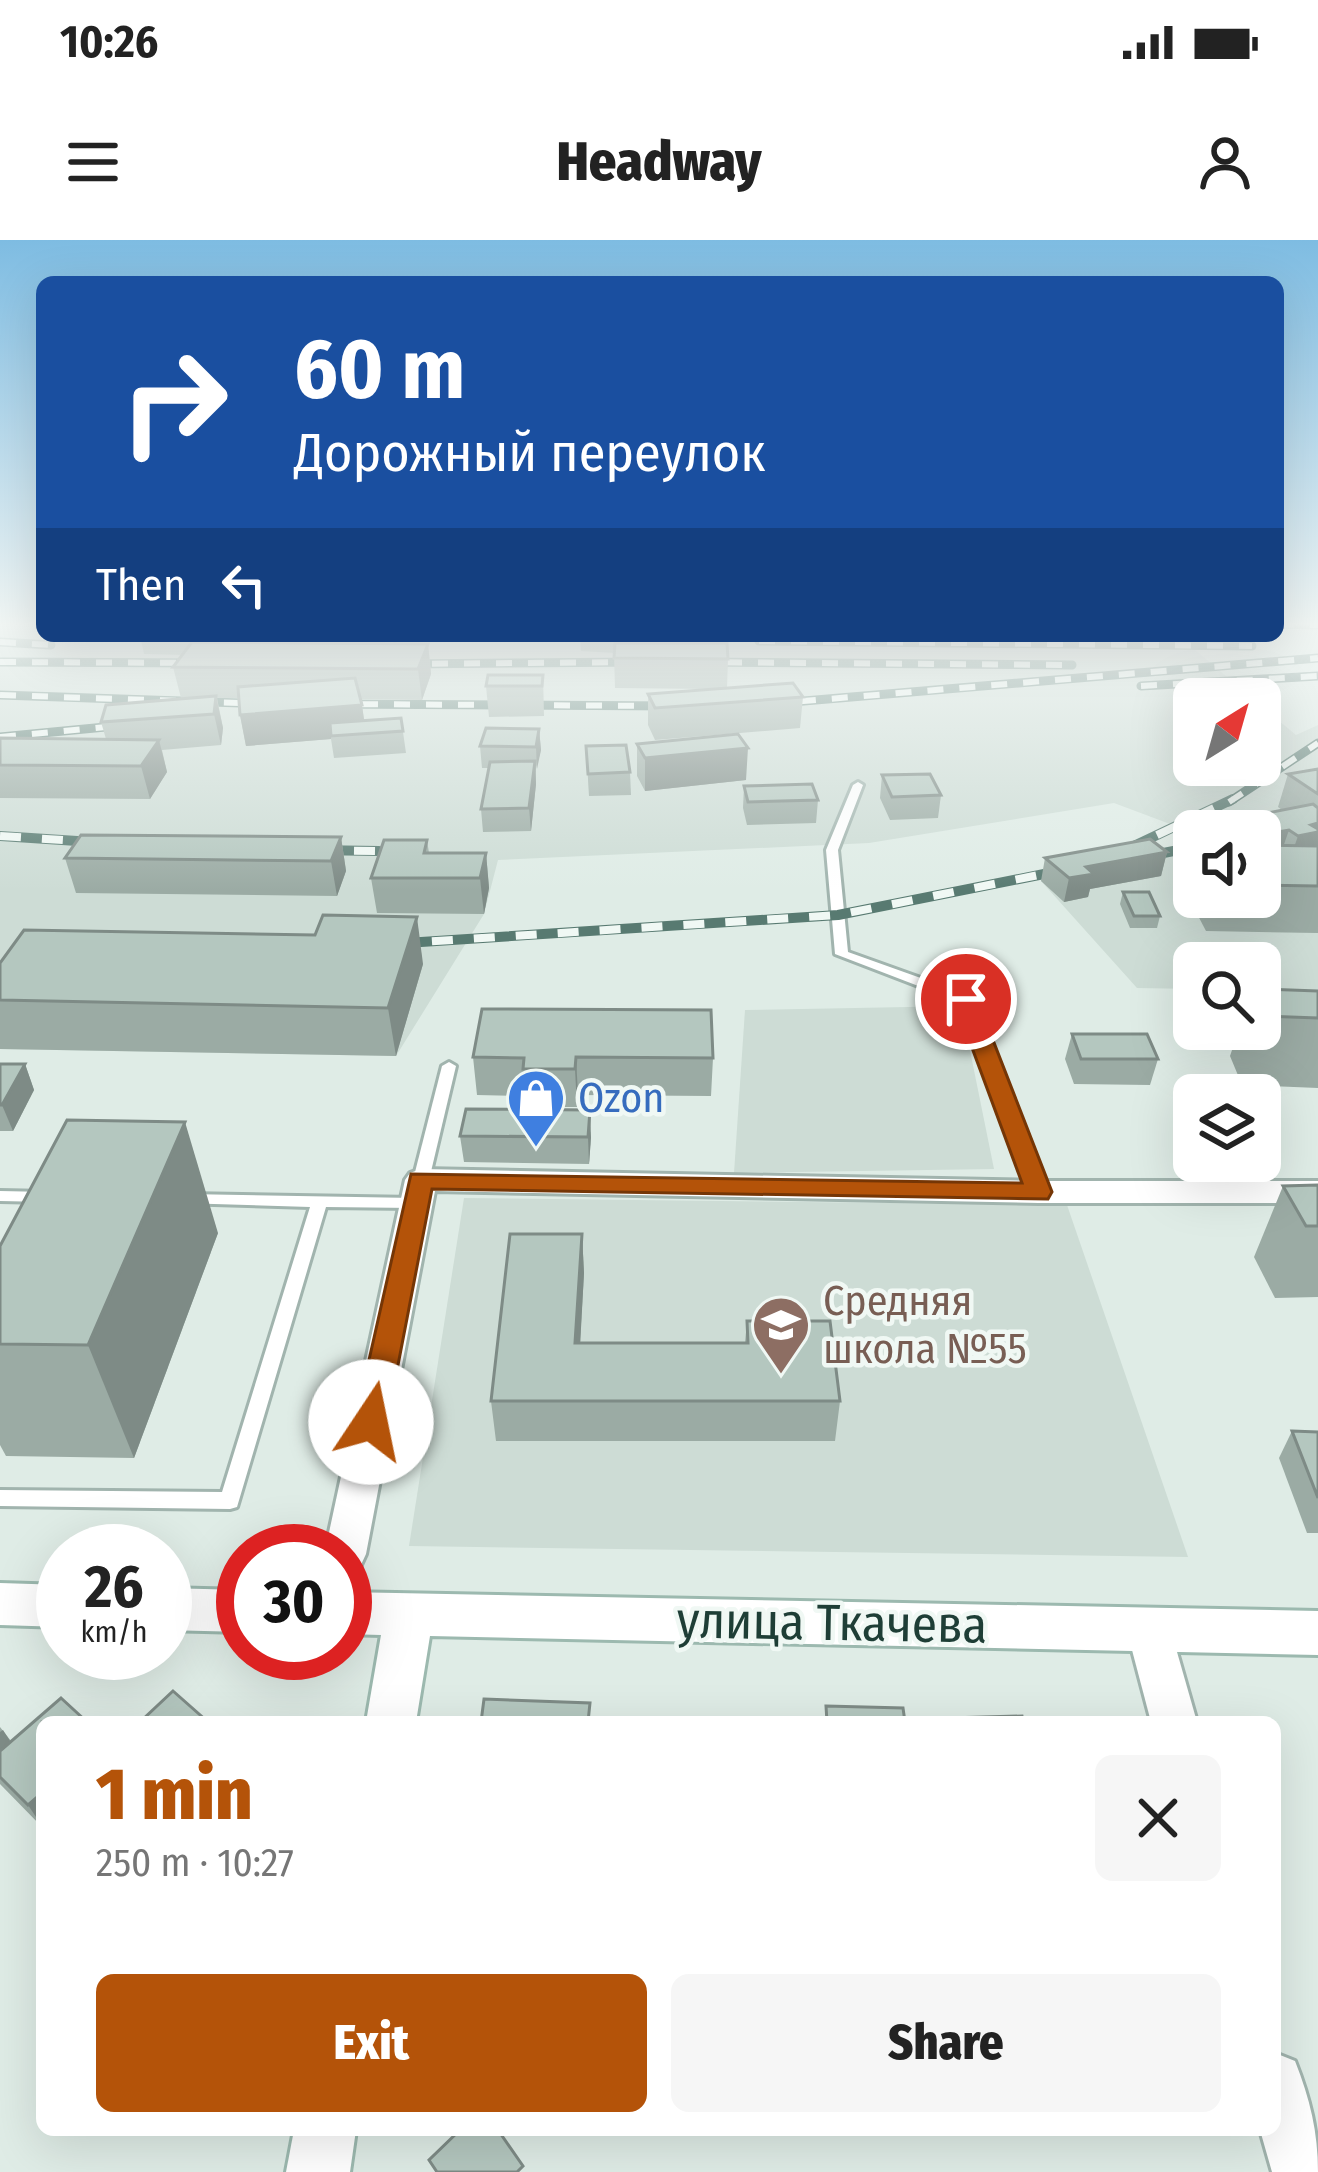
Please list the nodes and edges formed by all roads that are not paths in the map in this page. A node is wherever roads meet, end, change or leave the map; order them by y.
1 (858, 785) dead end
2 (449, 1066) dead end
3 (417, 1192) junction
4 (1039, 1192) junction
5 (1318, 1192) edge
6 (0, 1196) edge
7 (60, 1197) edge
8 (167, 1199) edge
9 (320, 1201) junction
10 (0, 1498) edge
11 (351, 1524) edge
12 (0, 1604) edge
13 (36, 1605) edge
14 (372, 1613) edge
15 (409, 1614) junction
16 (1149, 1631) junction
17 (1318, 1633) edge
18 (392, 1716) edge
19 (1172, 1716) edge
20 (1281, 2101) edge
21 (324, 2136) edge
22 (318, 2172) edge
23 (1301, 2172) edge

1 - 4 lane
2 - 3 lane
3 - 4 street
3 - 9 lane
3 - 11 street
4 - 5 street
6 - 7 lane
8 - 9 lane
9 - 10 lane
12 - 13 street
14 - 15 street, улица Ткачева
15 - 16 street, улица Ткачева
15 - 18 street
16 - 17 street, улица Ткачева
16 - 19 street
20 - 23 street
21 - 22 street

